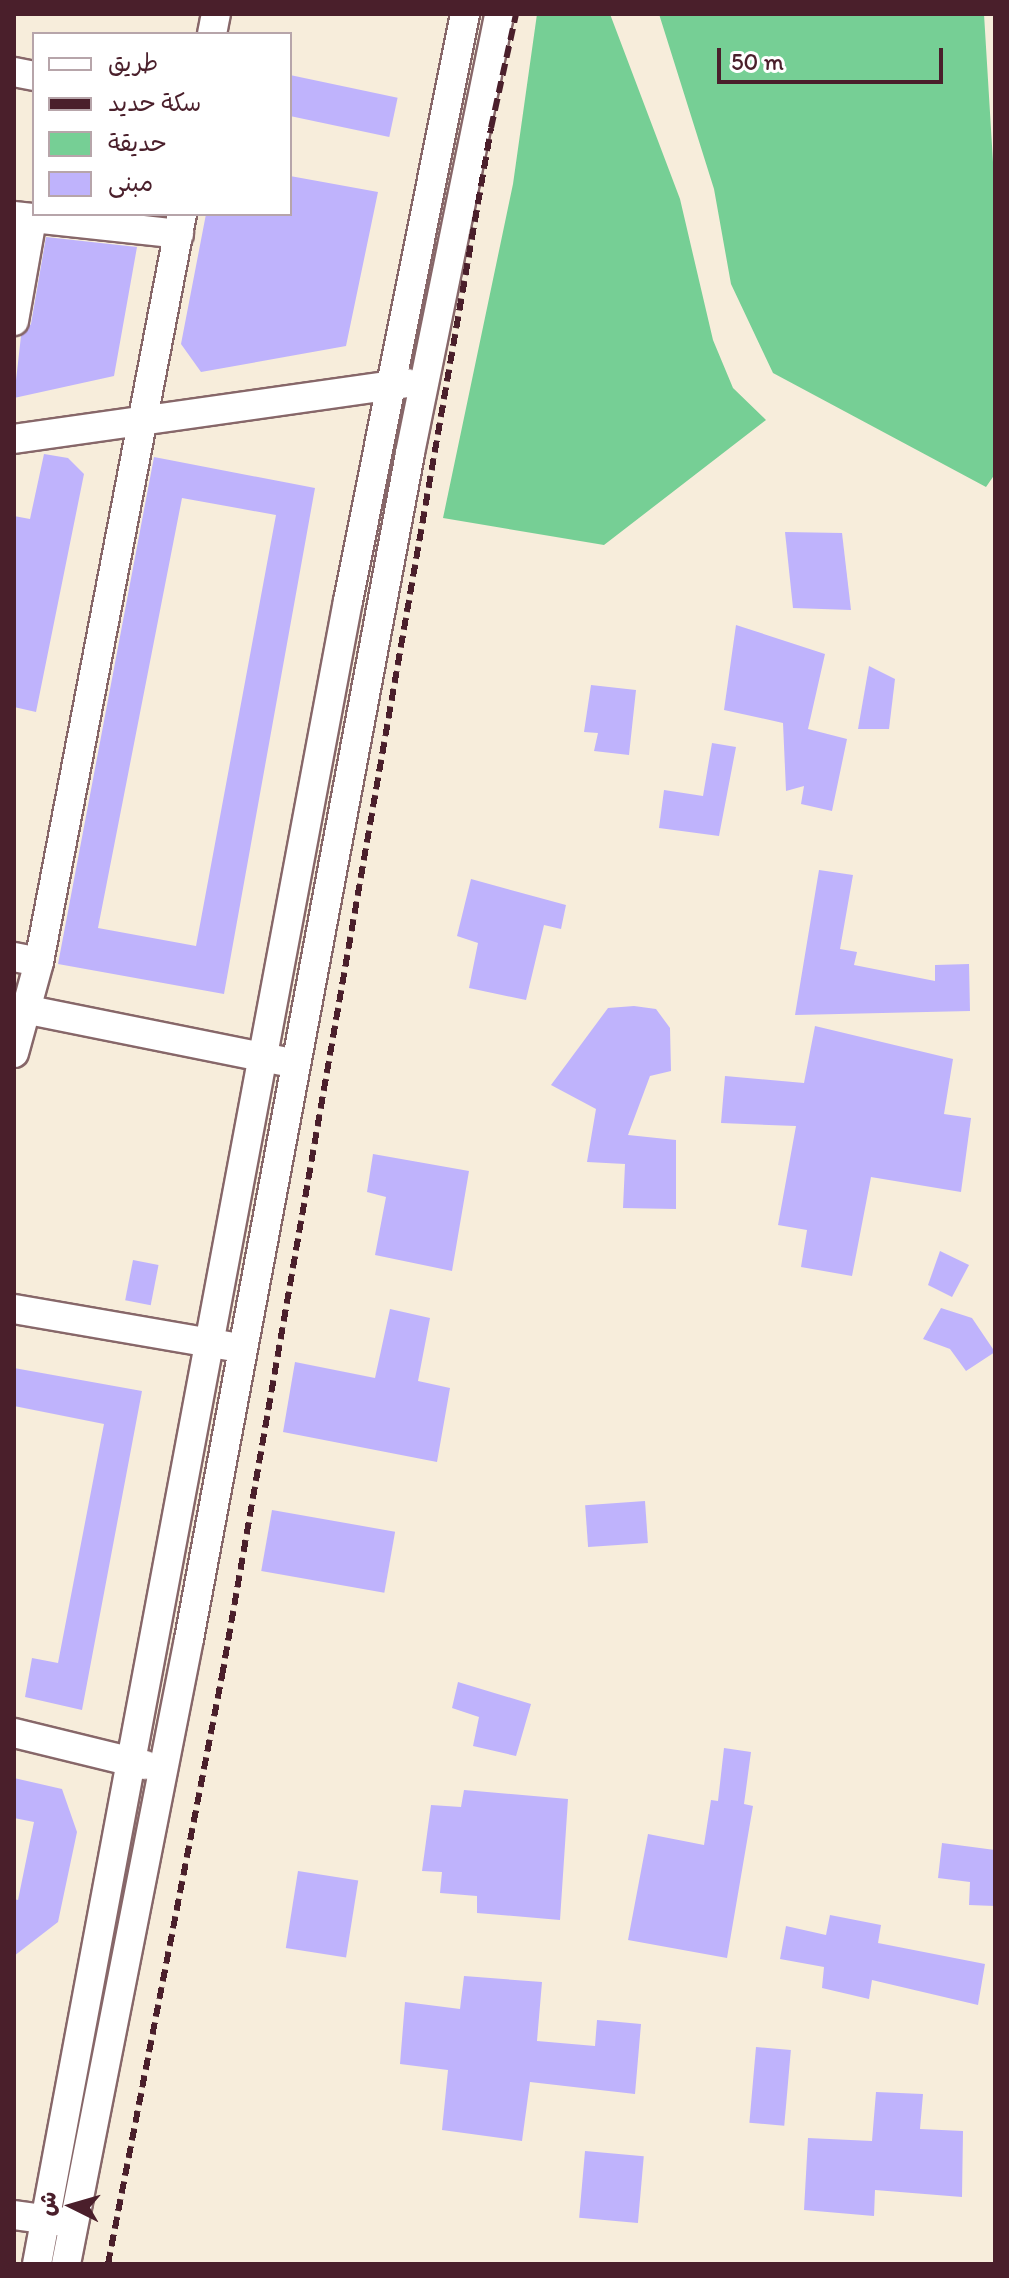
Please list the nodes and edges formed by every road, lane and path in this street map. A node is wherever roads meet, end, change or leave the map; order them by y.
1 (465, 14) edge
2 (499, 14) edge
3 (23, 218) edge
4 (180, 224) edge
5 (14, 321) edge
6 (424, 381) junction
7 (393, 384) junction
8 (142, 424) junction
9 (14, 439) edge
10 (26, 960) edge
11 (24, 1009) junction
12 (14, 1053) edge
13 (263, 1057) junction
14 (293, 1063) junction
15 (14, 1309) edge
16 (210, 1343) junction
17 (242, 1348) junction
18 (14, 1733) edge
19 (130, 1762) junction
20 (164, 1769) junction
21 (14, 2215) edge
22 (60, 2222) junction
23 (37, 2264) edge
24 (66, 2264) edge

1 - 7 street
2 - 6 street
3 - 4 street
3 - 5 street
4 - 8 street
6 - 7 street
6 - 14 street
7 - 8 street
7 - 13 street
8 - 9 street
8 - 10 street
10 - 11 street
11 - 12 street
11 - 13 street
13 - 14 street
13 - 16 street
14 - 17 street
15 - 16 street
16 - 17 street
16 - 19 street
17 - 20 street
18 - 19 street
19 - 20 street
19 - 22 street
20 - 22 street
21 - 22 street
22 - 23 street
22 - 24 street

